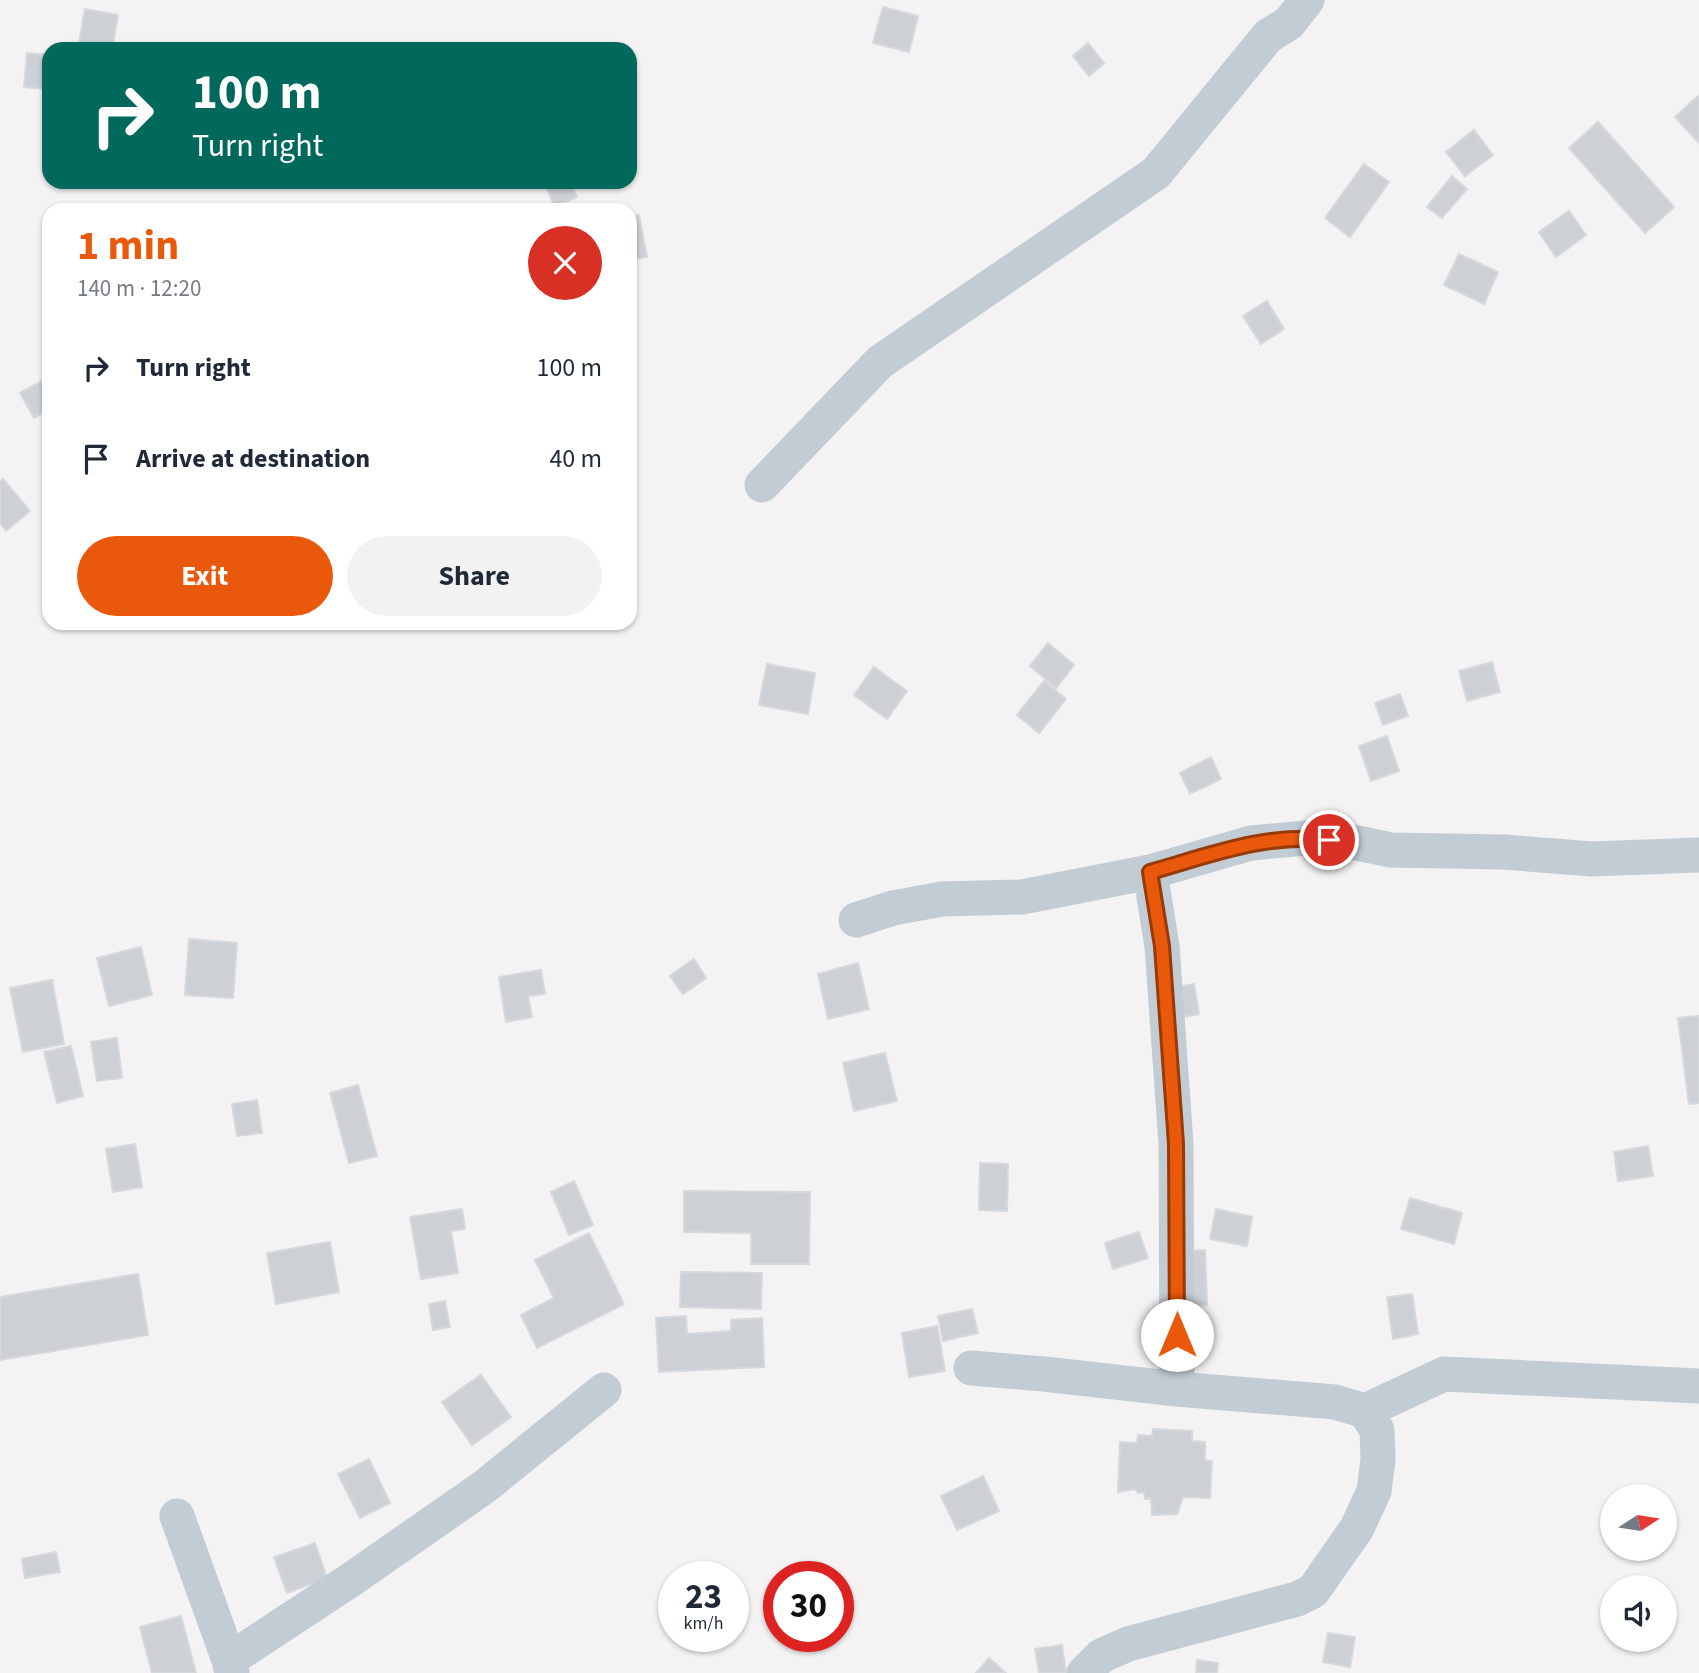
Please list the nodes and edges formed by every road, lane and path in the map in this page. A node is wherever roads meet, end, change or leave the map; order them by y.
1 (1307, 0) edge
2 (762, 485) dead end
3 (1699, 855) edge
4 (1150, 872) junction
5 (856, 920) dead end
6 (971, 1368) dead end
7 (1699, 1386) edge
8 (1177, 1389) junction
9 (604, 1390) dead end
10 (1365, 1411) junction
11 (177, 1516) dead end
12 (231, 1667) edge
13 (1084, 1673) edge

1 - 2 street
3 - 4 street
4 - 5 street
4 - 8 street
6 - 8 street
7 - 10 street
8 - 10 street
9 - 12 street
10 - 13 street
11 - 12 street

